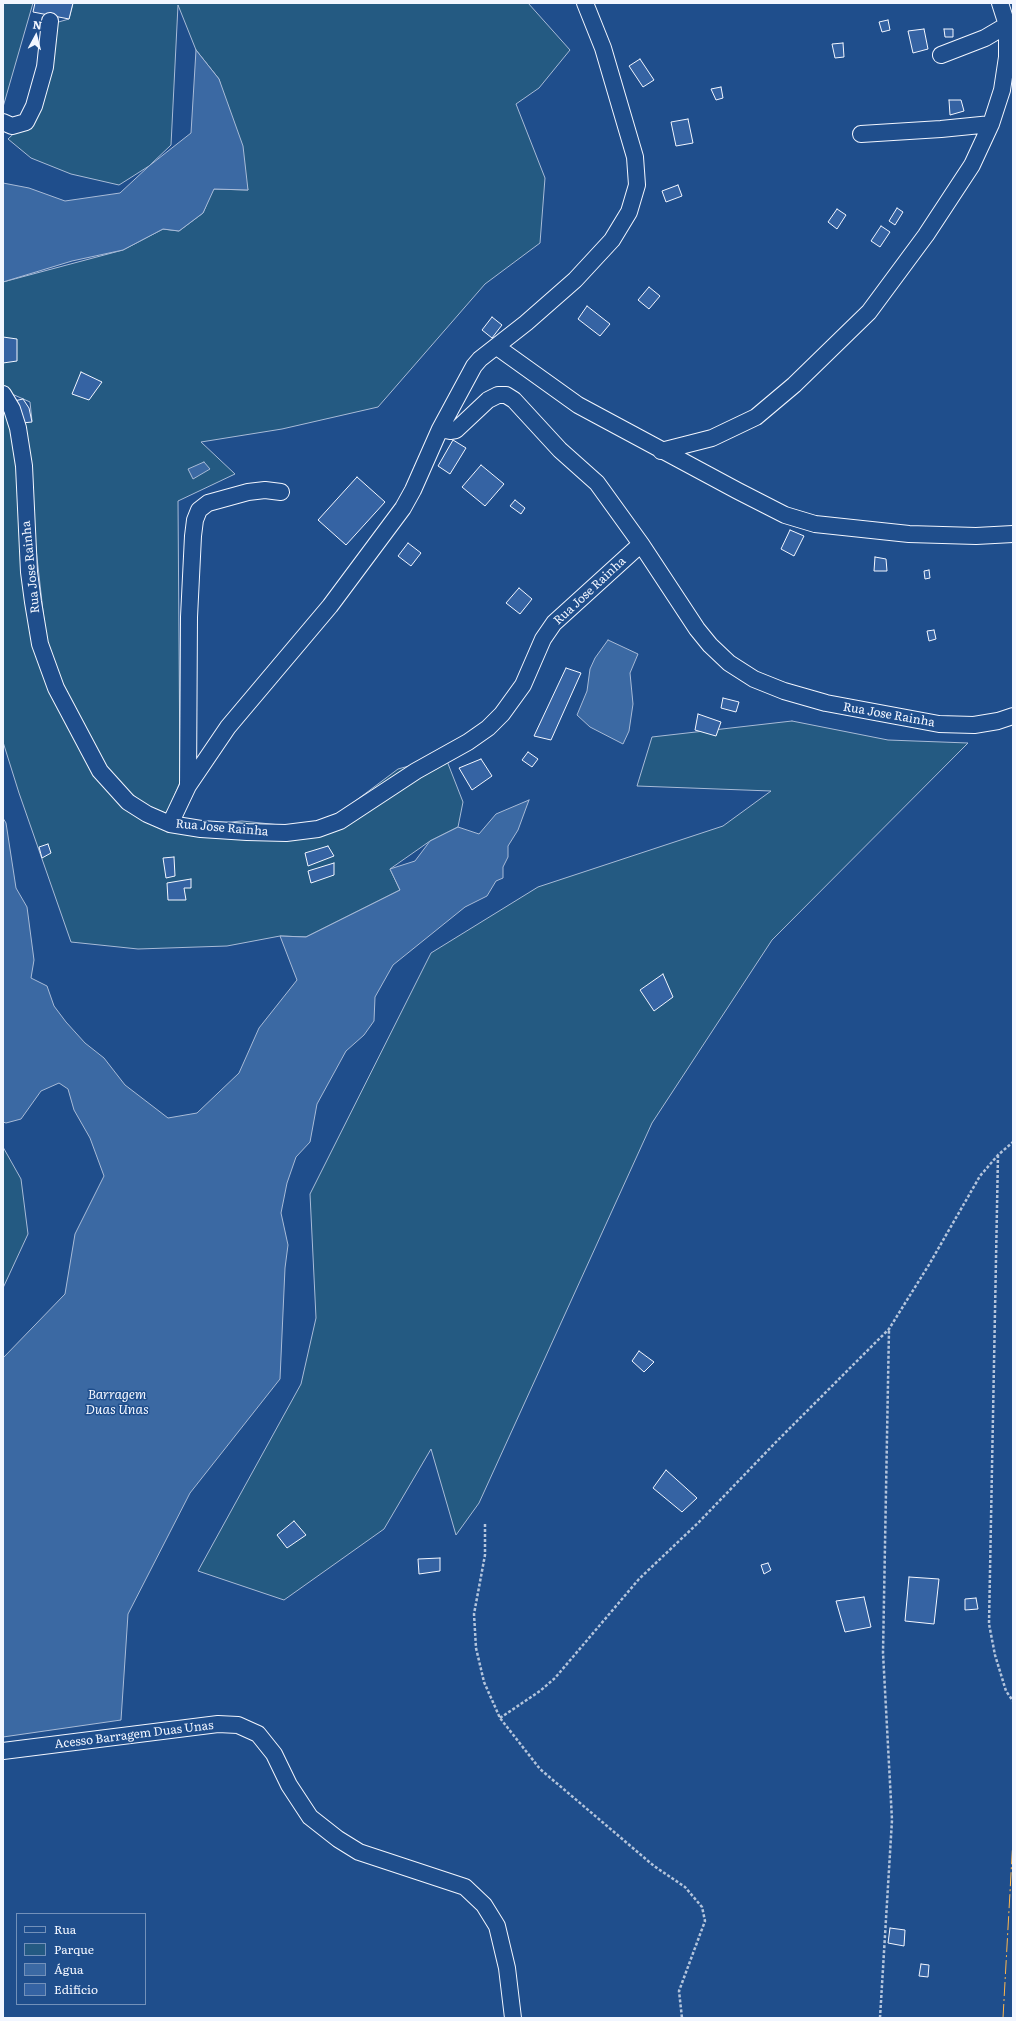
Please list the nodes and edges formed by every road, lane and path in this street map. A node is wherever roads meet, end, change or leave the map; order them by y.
1 (585, 3) edge
2 (1000, 3) edge
3 (50, 21) dead end
4 (1010, 28) edge
5 (941, 55) dead end
6 (3, 122) edge
7 (992, 124) junction
8 (861, 134) dead end
9 (497, 348) junction
10 (3, 394) edge
11 (440, 429) junction
12 (661, 450) junction
13 (281, 492) dead end
14 (1013, 534) edge
15 (641, 544) junction
16 (1013, 716) edge
17 (188, 786) junction
18 (170, 824) junction
19 (1013, 1142) edge
20 (998, 1155) junction
21 (889, 1329) junction
22 (485, 1524) dead end
23 (1013, 1701) edge
24 (500, 1718) junction
25 (3, 1751) edge
26 (513, 2018) edge
27 (682, 2018) edge
28 (880, 2018) edge

1 - 9 street
2 - 4 street
3 - 6 street
4 - 5 street
4 - 7 street
7 - 8 street
7 - 12 street
9 - 11 street
9 - 12 street
10 - 18 street, Rua Jose Rainha
11 - 15 street, Rua Jose Rainha
11 - 17 street
12 - 14 street
13 - 17 street
15 - 16 street, Rua Jose Rainha
15 - 18 street, Rua Jose Rainha
17 - 18 street
19 - 20 path
20 - 21 path
20 - 23 path
21 - 24 path
21 - 28 path
22 - 24 path
24 - 27 path
25 - 26 street, Acesso Barragem Duas Unas

